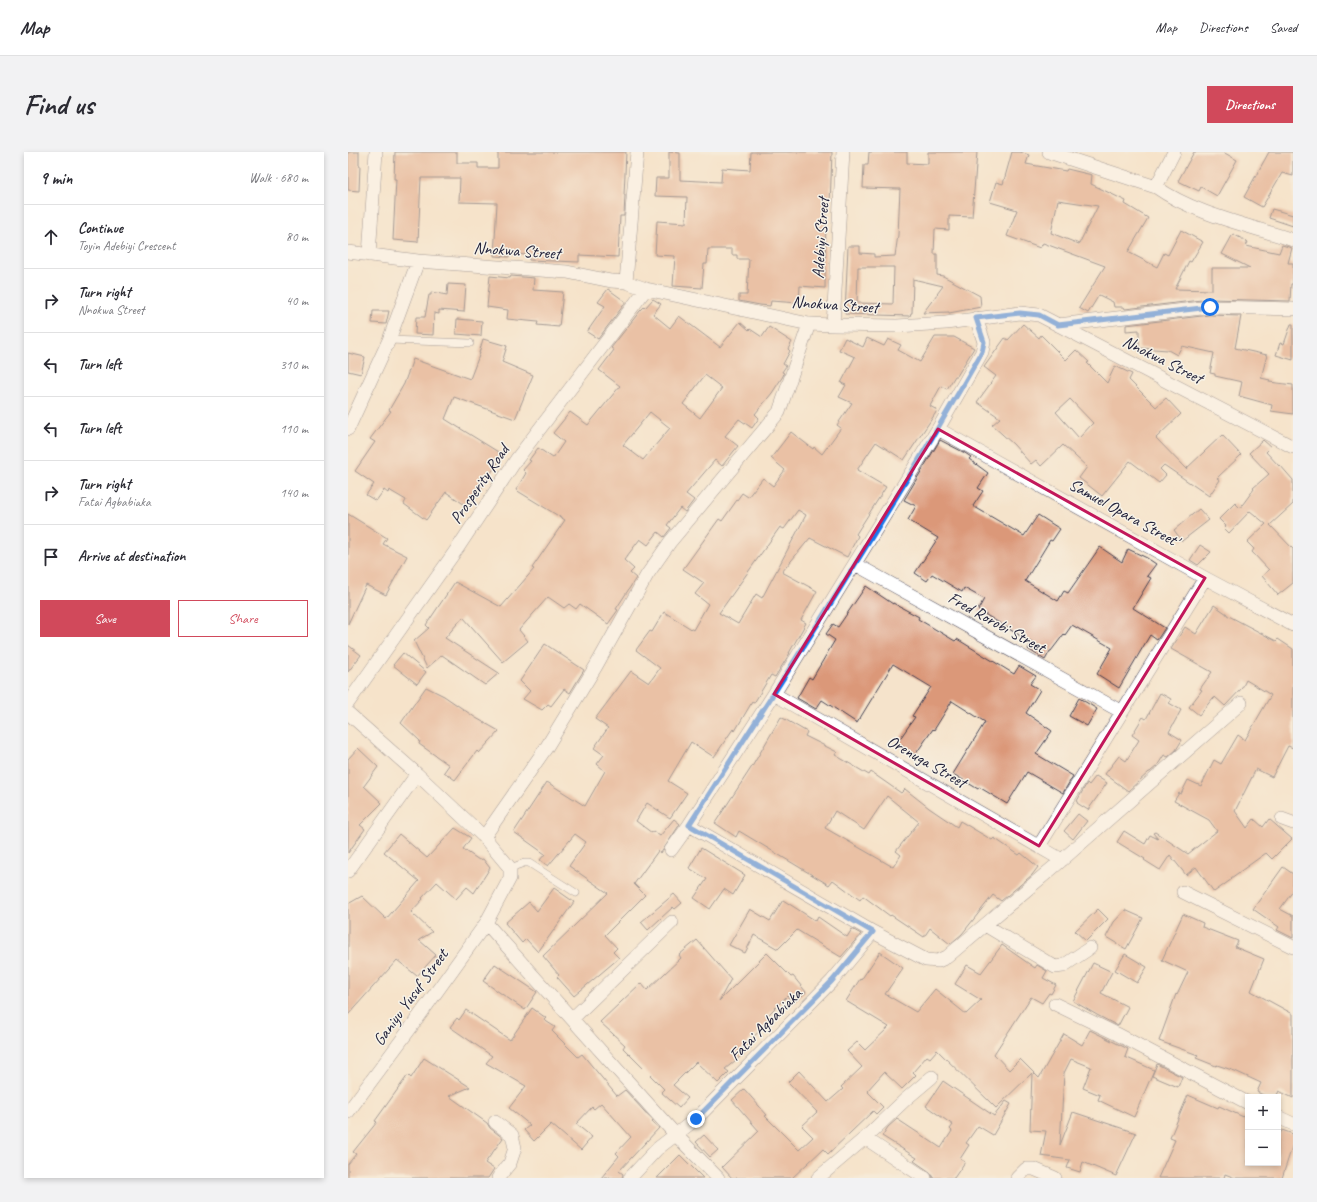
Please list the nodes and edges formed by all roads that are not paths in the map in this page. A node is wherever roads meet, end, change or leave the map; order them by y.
1 (376, 152) edge
2 (637, 152) edge
3 (844, 152) edge
4 (1049, 152) edge
5 (1174, 152) edge
6 (1156, 187) junction
7 (1293, 240) edge
8 (348, 252) edge
9 (369, 255) junction
10 (418, 261) junction
11 (626, 282) junction
12 (646, 289) junction
13 (1293, 309) edge
14 (976, 318) junction
15 (809, 324) junction
16 (833, 325) junction
17 (1058, 325) junction
18 (389, 340) junction
19 (470, 343) dead end
20 (348, 429) edge
21 (938, 429) junction
22 (1293, 447) edge
23 (855, 564) junction
24 (1205, 578) junction
25 (1293, 625) edge
26 (774, 694) junction
27 (348, 703) edge
28 (1240, 703) dead end
29 (1122, 712) junction
30 (348, 713) edge
31 (417, 774) junction
32 (689, 825) junction
33 (484, 837) junction
34 (1039, 846) junction
35 (670, 850) dead end
36 (1062, 860) junction
37 (510, 868) junction
38 (348, 871) edge
39 (1182, 892) dead end
40 (576, 893) dead end
41 (672, 922) dead end
42 (486, 923) junction
43 (985, 925) junction
44 (873, 932) junction
45 (1293, 947) edge
46 (1090, 948) dead end
47 (1055, 1004) dead end
48 (572, 1018) junction
49 (932, 1078) dead end
50 (1245, 1101) edge
51 (348, 1112) edge
52 (1281, 1118) edge
53 (495, 1122) dead end
54 (1293, 1124) edge
55 (676, 1134) junction
56 (865, 1138) junction
57 (498, 1178) edge
58 (630, 1178) edge
59 (718, 1178) edge
60 (818, 1178) edge
61 (925, 1178) edge
62 (1017, 1178) edge
63 (1055, 1178) edge

1 - 9 street
2 - 11 street
3 - 16 street, Adebiyi Street
4 - 6 street
5 - 6 street
6 - 7 street
8 - 9 street, Nnokwa Street
9 - 10 street, Nnokwa Street
10 - 11 street, Nnokwa Street
10 - 18 street
11 - 12 street, Nnokwa Street
12 - 15 street, Nnokwa Street
12 - 27 street, Prosperity Road
13 - 17 street
14 - 16 street, Nnokwa Street
14 - 17 street, Nnokwa Street
14 - 21 street
15 - 16 street, Nnokwa Street
15 - 33 street
17 - 22 street, Nnokwa Street
18 - 19 lane
18 - 20 street
21 - 23 street
21 - 24 street, Samuel Opara Street'
23 - 26 street
23 - 29 street, Fred Rorobi Street
24 - 25 street, Samuel Opara Street'
24 - 29 street
26 - 32 street
26 - 34 street, Orenuga Street
28 - 36 street
29 - 34 street
30 - 31 street
31 - 33 street
31 - 38 street
32 - 35 street
32 - 44 street
33 - 37 street
34 - 36 street, Orenuga Street
36 - 43 street
37 - 40 lane
37 - 42 street, Ganiyu Yusuf Street
39 - 45 street
41 - 48 street
42 - 48 street
42 - 51 street, Ganiyu Yusuf Street
43 - 44 street
43 - 46 street
44 - 55 street, Fatai Agbabiaka
47 - 50 street
48 - 55 street
49 - 56 street
52 - 54 street
53 - 57 street
55 - 58 street, Fatai Agbabiaka
55 - 59 street
56 - 60 street
56 - 61 street
62 - 63 street

